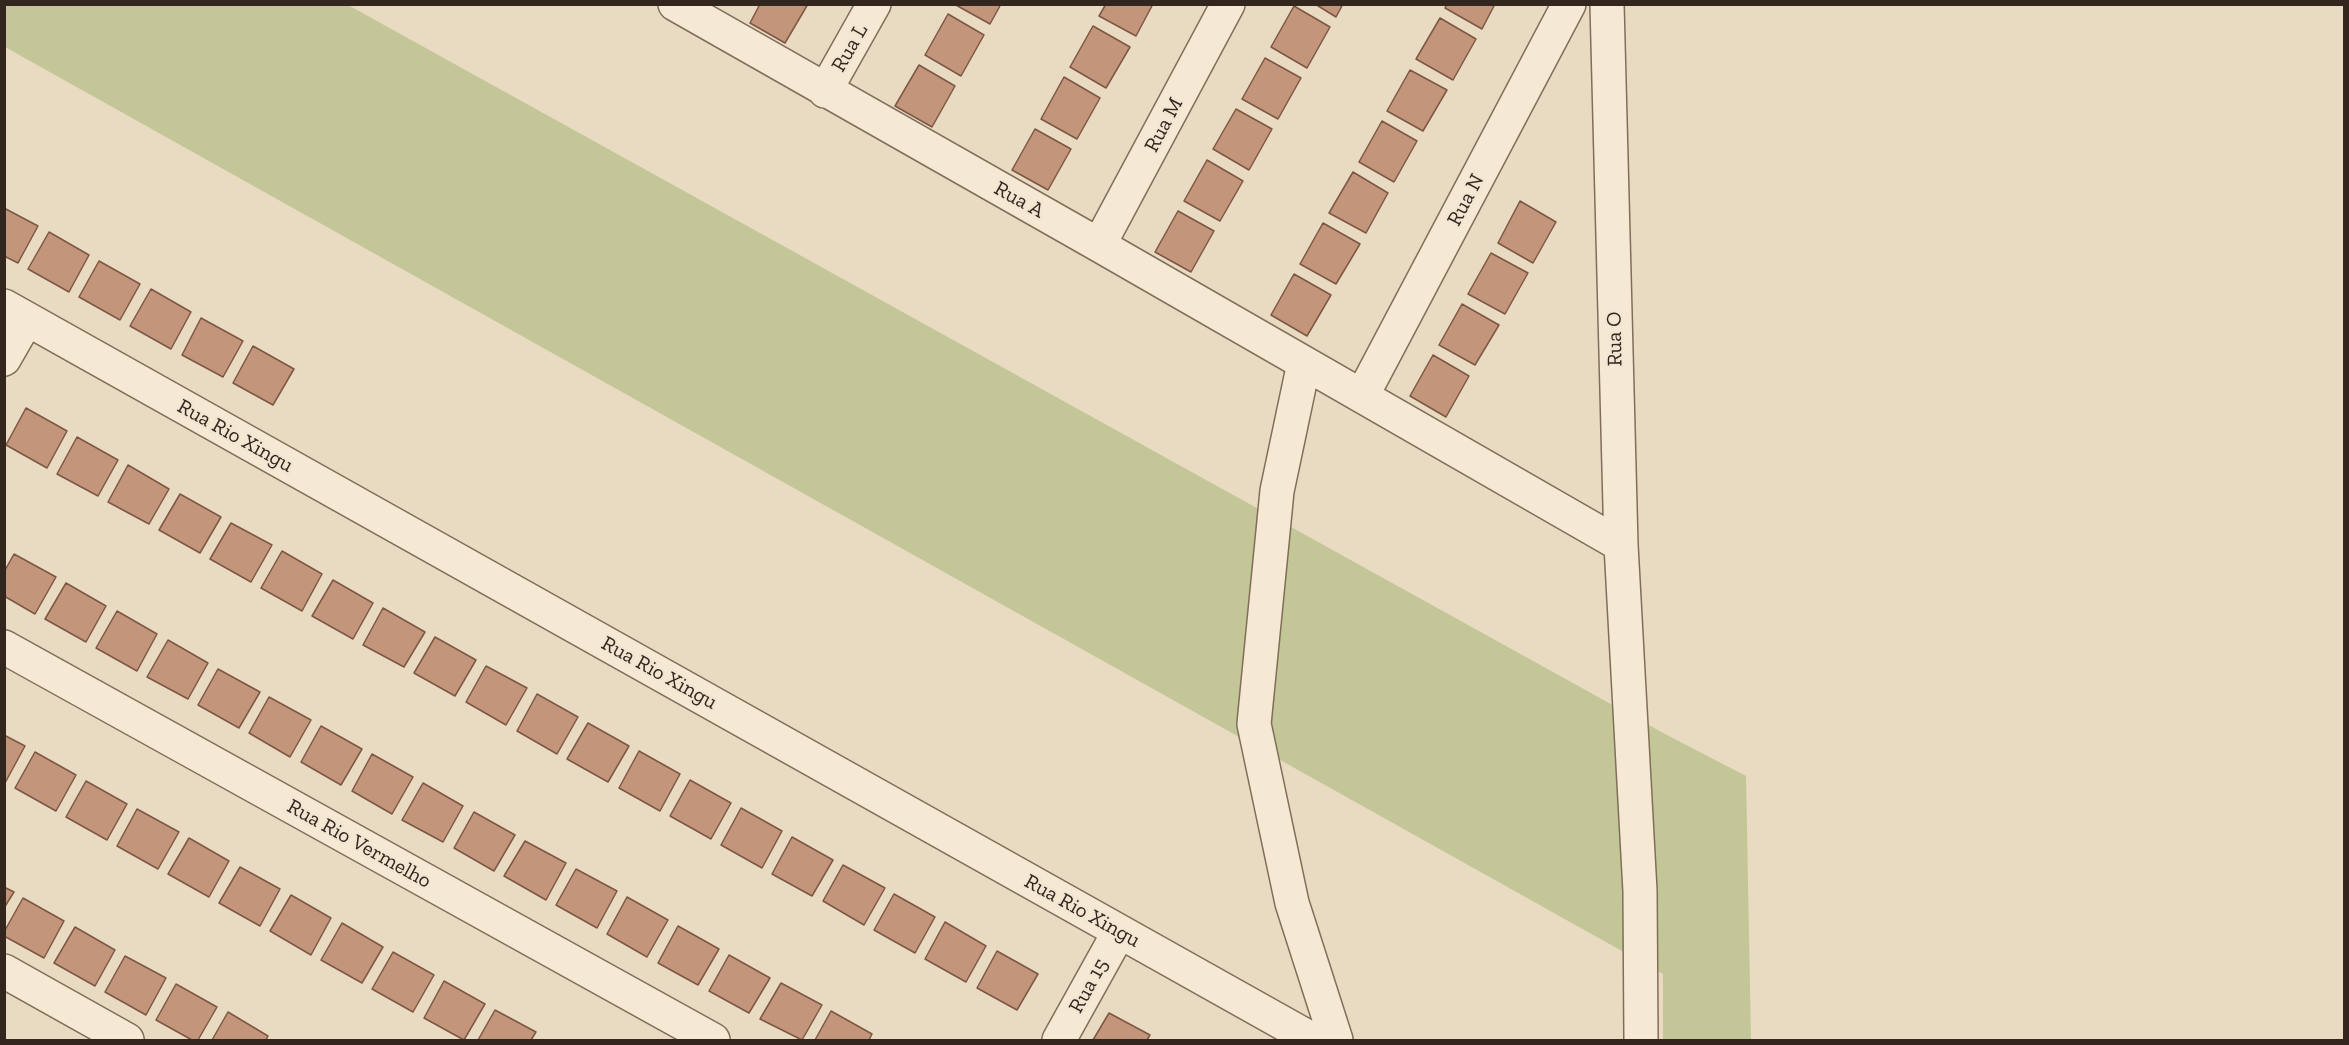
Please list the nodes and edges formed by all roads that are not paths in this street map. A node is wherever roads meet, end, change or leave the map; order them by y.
1 (675, 4) edge
2 (874, 4) edge
3 (1228, 4) edge
4 (1569, 4) edge
5 (1607, 4) edge
6 (825, 91) junction
7 (1100, 245) junction
8 (16, 313) edge
9 (4, 359) edge
10 (1304, 363) junction
11 (1362, 396) junction
12 (1621, 545) junction
13 (4, 647) edge
14 (1119, 932) junction
15 (4, 971) edge
16 (128, 1041) edge
17 (713, 1041) edge
18 (1059, 1041) edge
19 (1313, 1041) edge
20 (1336, 1041) edge
21 (1641, 1041) edge

1 - 6 street, Rua A
2 - 6 street, Rua L
3 - 7 street, Rua M
4 - 11 street, Rua N
5 - 12 street, Rua O
6 - 7 street, Rua A
7 - 10 street, Rua A
8 - 9 street
8 - 14 street, Rua Rio Xingu
10 - 11 street, Rua A
10 - 20 street
11 - 12 street, Rua A
12 - 21 street, Rua O
13 - 17 street, Rua Rio Vermelho
14 - 18 street, Rua 15
14 - 19 street, Rua Rio Xingu
15 - 16 street

